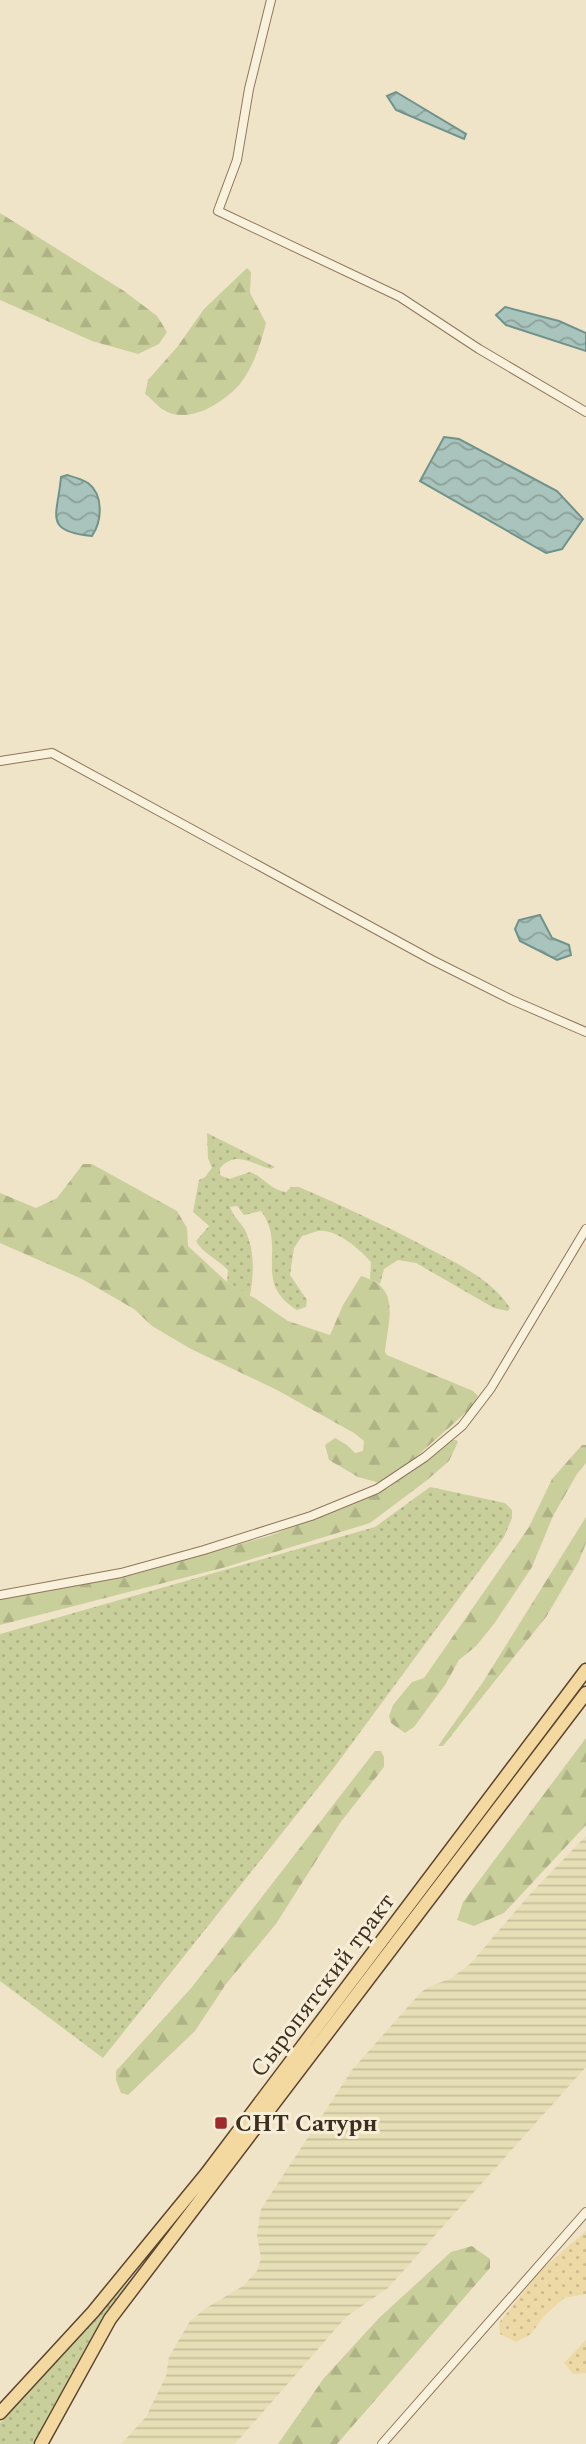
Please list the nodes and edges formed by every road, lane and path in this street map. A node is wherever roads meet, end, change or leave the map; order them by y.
1 (271, 0) edge
2 (586, 412) edge
3 (0, 761) edge
4 (586, 1032) edge
5 (586, 1229) edge
6 (0, 1595) edge
7 (586, 1670) edge
8 (586, 1693) edge
9 (586, 2212) edge
10 (0, 2413) edge
11 (41, 2444) edge
12 (383, 2444) edge

1 - 2 street
3 - 4 street
5 - 6 street
7 - 10 main road, Сыропятский тракт
8 - 11 main road, Сыропятский тракт
9 - 12 street

